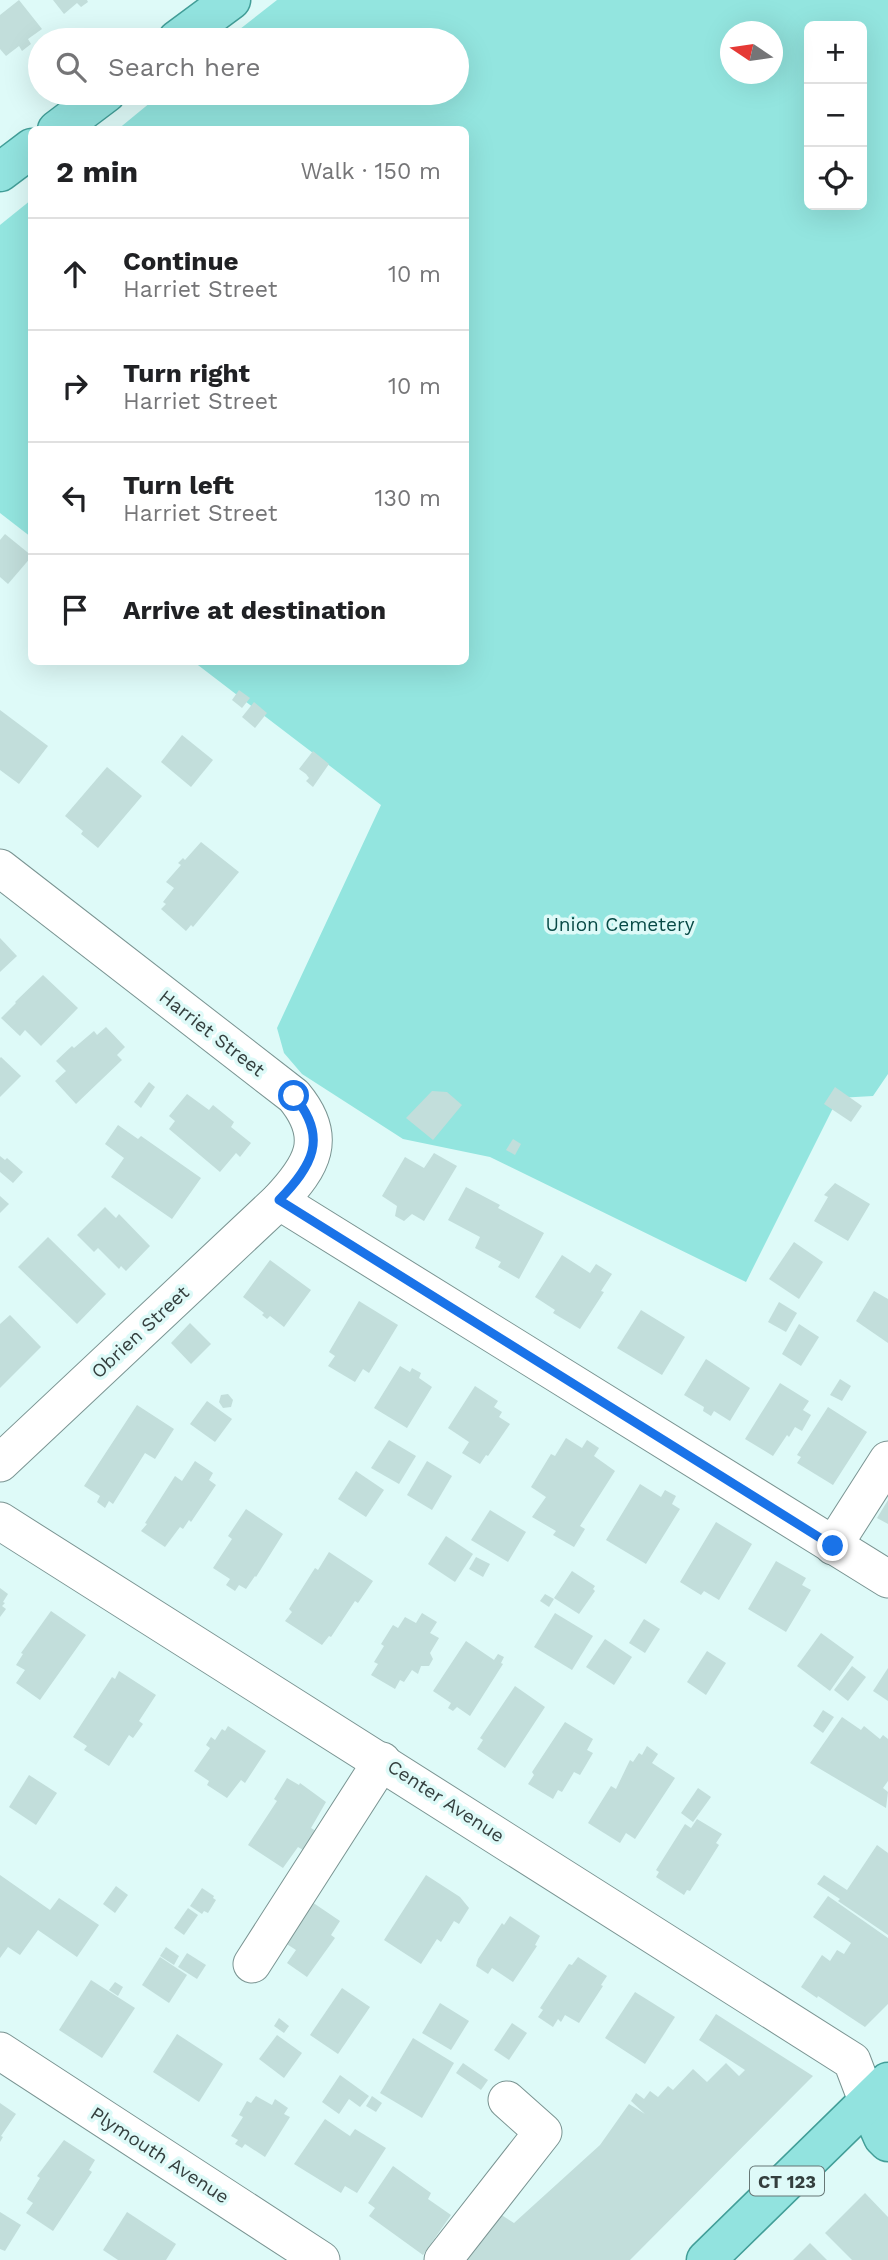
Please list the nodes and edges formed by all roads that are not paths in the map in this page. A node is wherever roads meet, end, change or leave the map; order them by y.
1 (231, 0) edge
2 (193, 28) edge
3 (90, 105) edge
4 (62, 126) edge
5 (28, 151) edge
6 (0, 172) edge
7 (0, 868) edge
8 (279, 1200) junction
9 (888, 1460) edge
10 (0, 1463) edge
11 (0, 1521) edge
12 (833, 1546) junction
13 (888, 1579) edge
14 (382, 1761) junction
15 (252, 1964) dead end
16 (0, 2051) edge
17 (878, 2092) edge
18 (507, 2100) dead end
19 (888, 2142) edge
20 (321, 2260) edge
21 (443, 2260) edge
22 (706, 2260) edge

1 - 2 main road
3 - 4 main road
5 - 6 main road
7 - 8 street, Harriet Street
8 - 10 street, Obrien Street
8 - 12 street
9 - 12 street
11 - 14 street, Center Avenue
12 - 13 street
14 - 15 street
14 - 17 street, Center Avenue
16 - 20 street, Plymouth Avenue
17 - 19 main road
17 - 22 main road, CT 123
18 - 21 street

